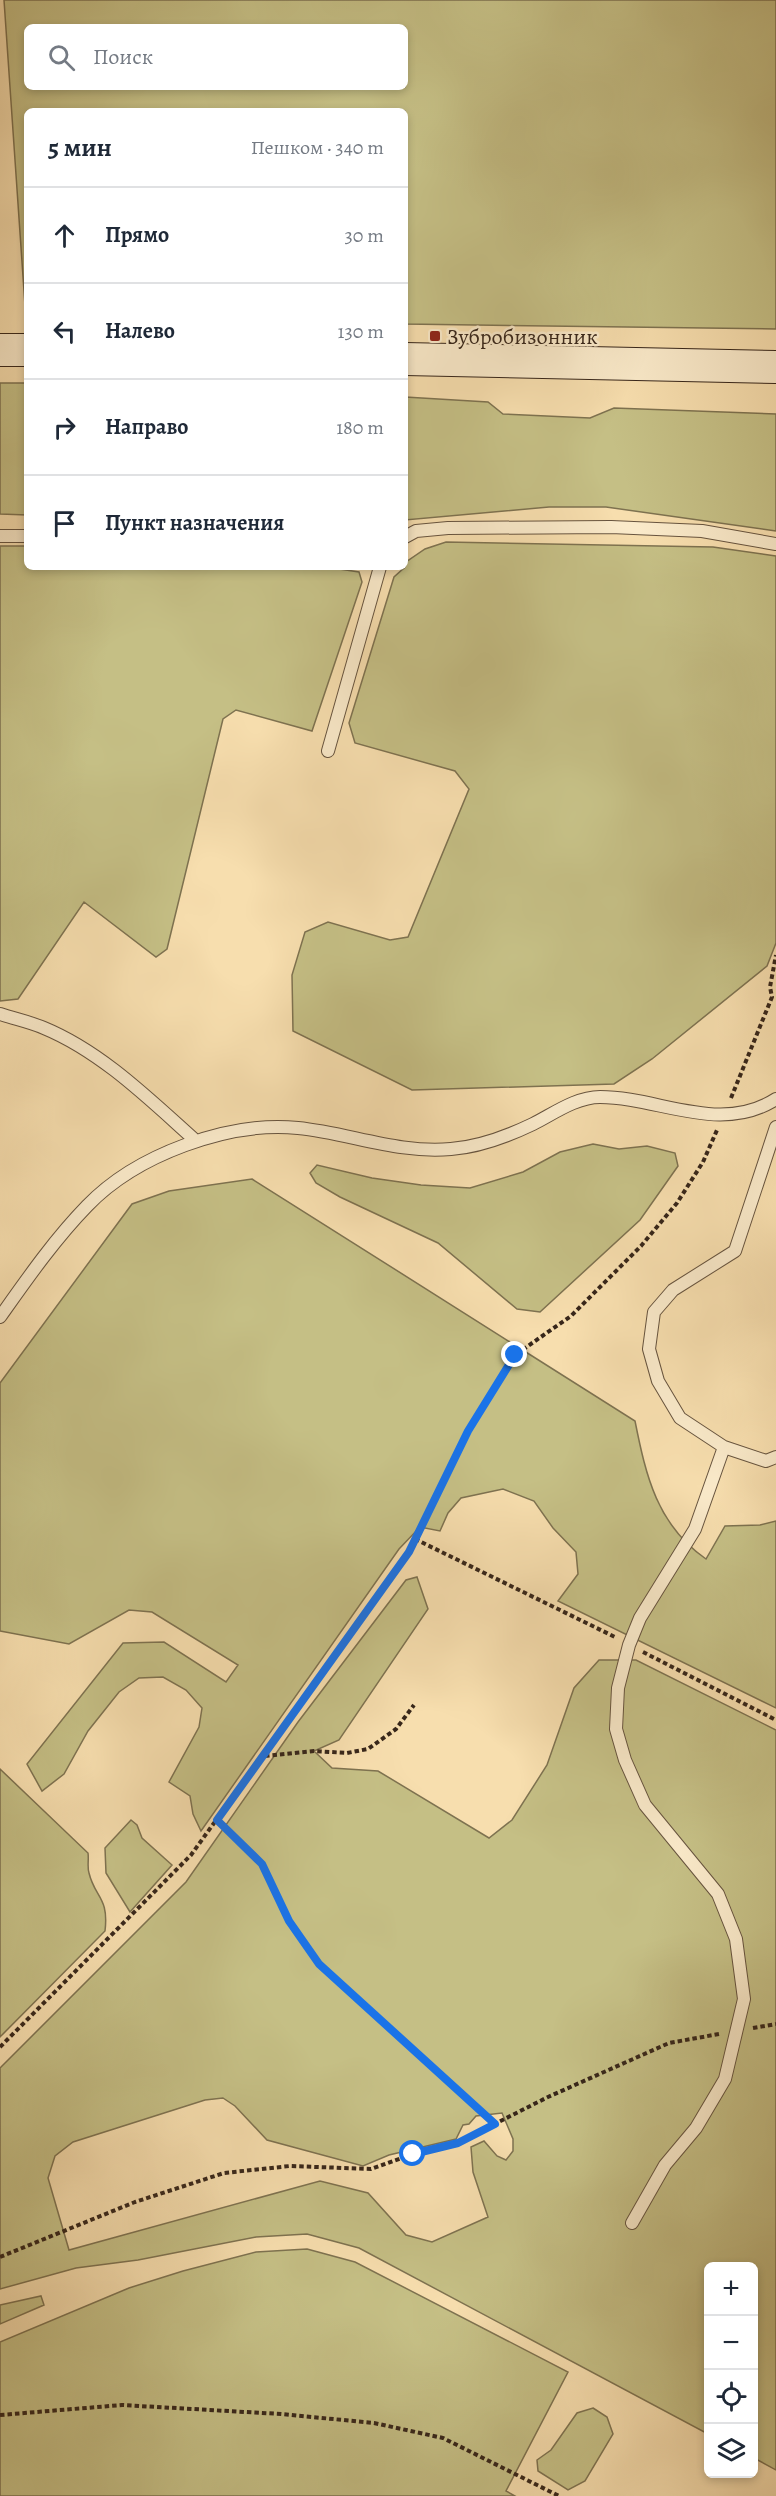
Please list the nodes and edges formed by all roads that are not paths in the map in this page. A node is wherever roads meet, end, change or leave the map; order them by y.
1 (0, 350) edge
2 (24, 350) edge
3 (408, 359) edge
4 (776, 367) edge
5 (408, 535) edge
6 (0, 536) edge
7 (24, 536) edge
8 (776, 544) edge
9 (379, 570) edge
10 (328, 751) dead end
11 (0, 1014) edge
12 (776, 1099) edge
13 (776, 1127) edge
14 (196, 1142) junction
15 (0, 1317) edge
16 (724, 1447) junction
17 (776, 1457) edge
18 (632, 2223) dead end

1 - 2 main road
3 - 4 main road
5 - 8 lane
6 - 7 lane
9 - 10 lane
11 - 14 lane
12 - 14 lane
13 - 16 lane
14 - 15 lane
16 - 17 lane
16 - 18 lane

